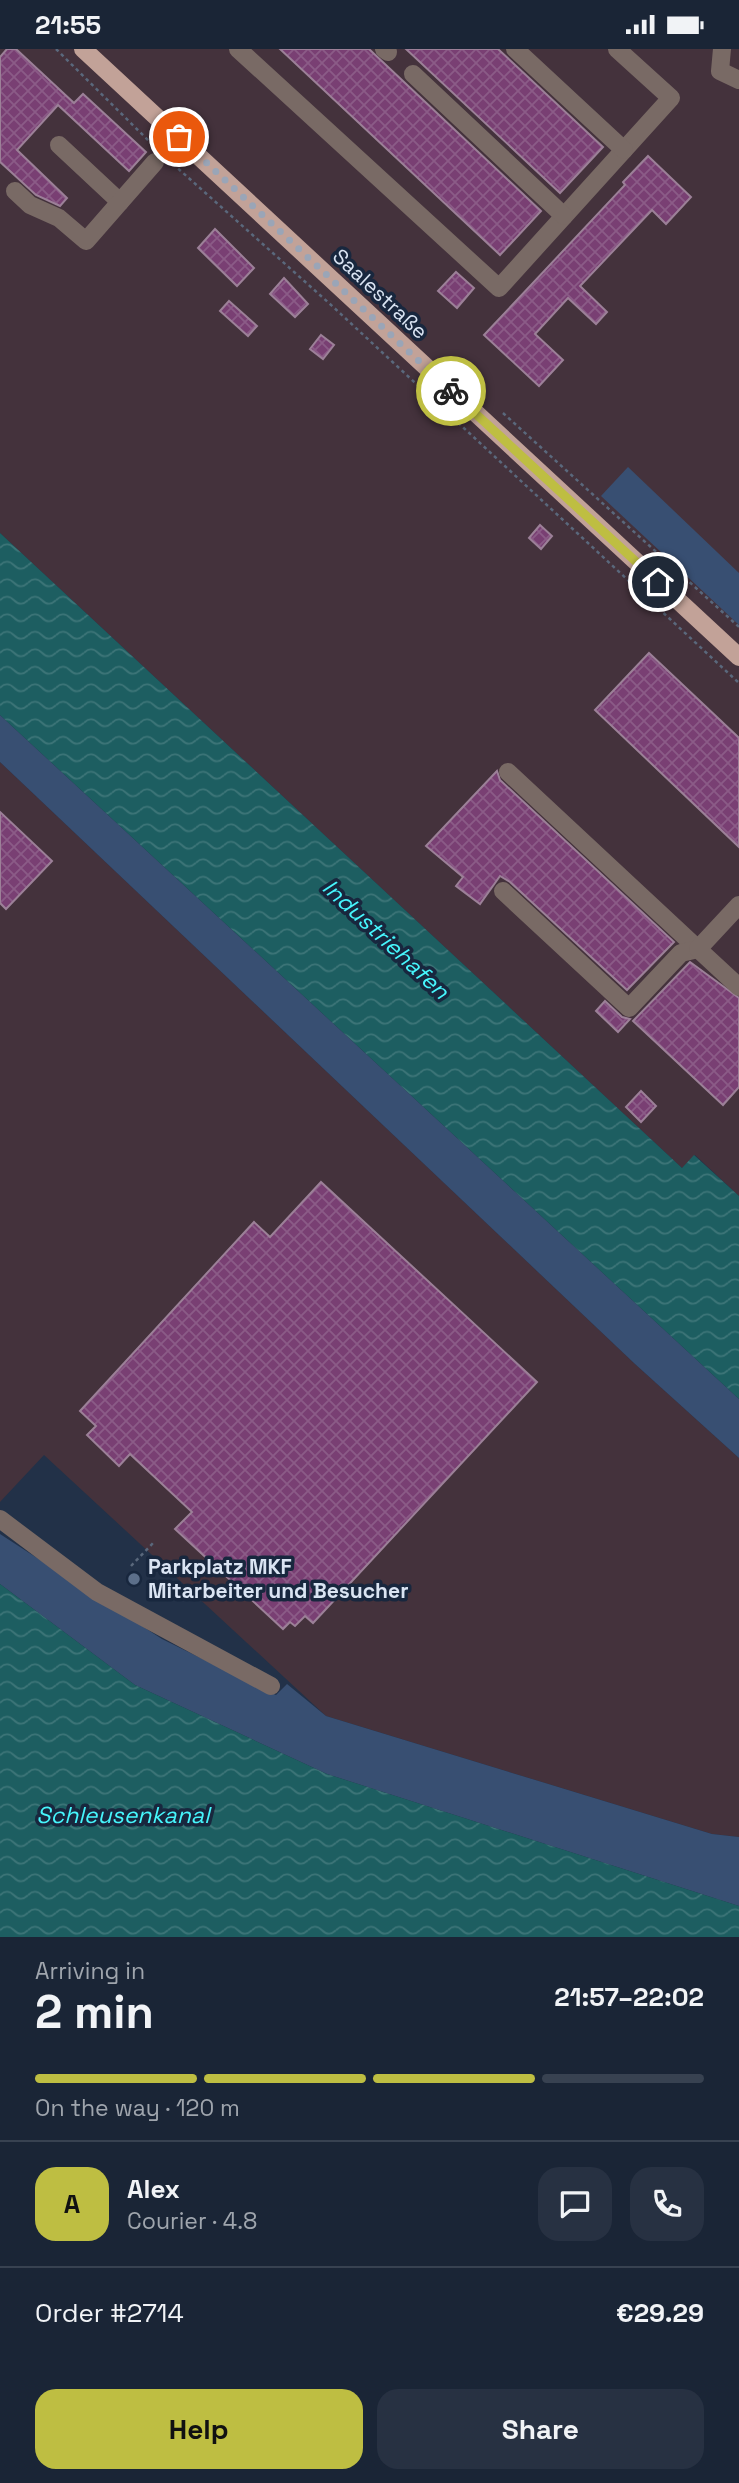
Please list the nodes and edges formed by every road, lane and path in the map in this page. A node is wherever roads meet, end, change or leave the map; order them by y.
1 (56, 49) edge
2 (83, 49) edge
3 (515, 49) edge
4 (618, 49) edge
5 (722, 49) edge
6 (251, 53) edge
7 (413, 74) dead end
8 (739, 80) edge
9 (60, 145) dead end
10 (624, 150) junction
11 (160, 157) junction
12 (15, 191) dead end
13 (120, 202) junction
14 (564, 216) junction
15 (739, 657) edge
16 (739, 683) edge
17 (508, 772) dead end
18 (503, 891) dead end
19 (739, 905) edge
20 (698, 949) junction
21 (739, 987) edge
22 (0, 1518) edge
23 (153, 1542) dead end
24 (131, 1566) dead end
25 (271, 1686) dead end

1 - 11 path, Saalestraße
2 - 15 main road, Saalestraße
3 - 10 lane
4 - 10 lane
5 - 8 lane
6 - 14 lane
7 - 14 lane
9 - 13 lane
10 - 14 lane
11 - 13 lane
11 - 16 path, Saalestraße
12 - 13 lane
17 - 20 lane
18 - 20 lane
19 - 20 lane
20 - 21 lane
22 - 25 lane
23 - 24 path

